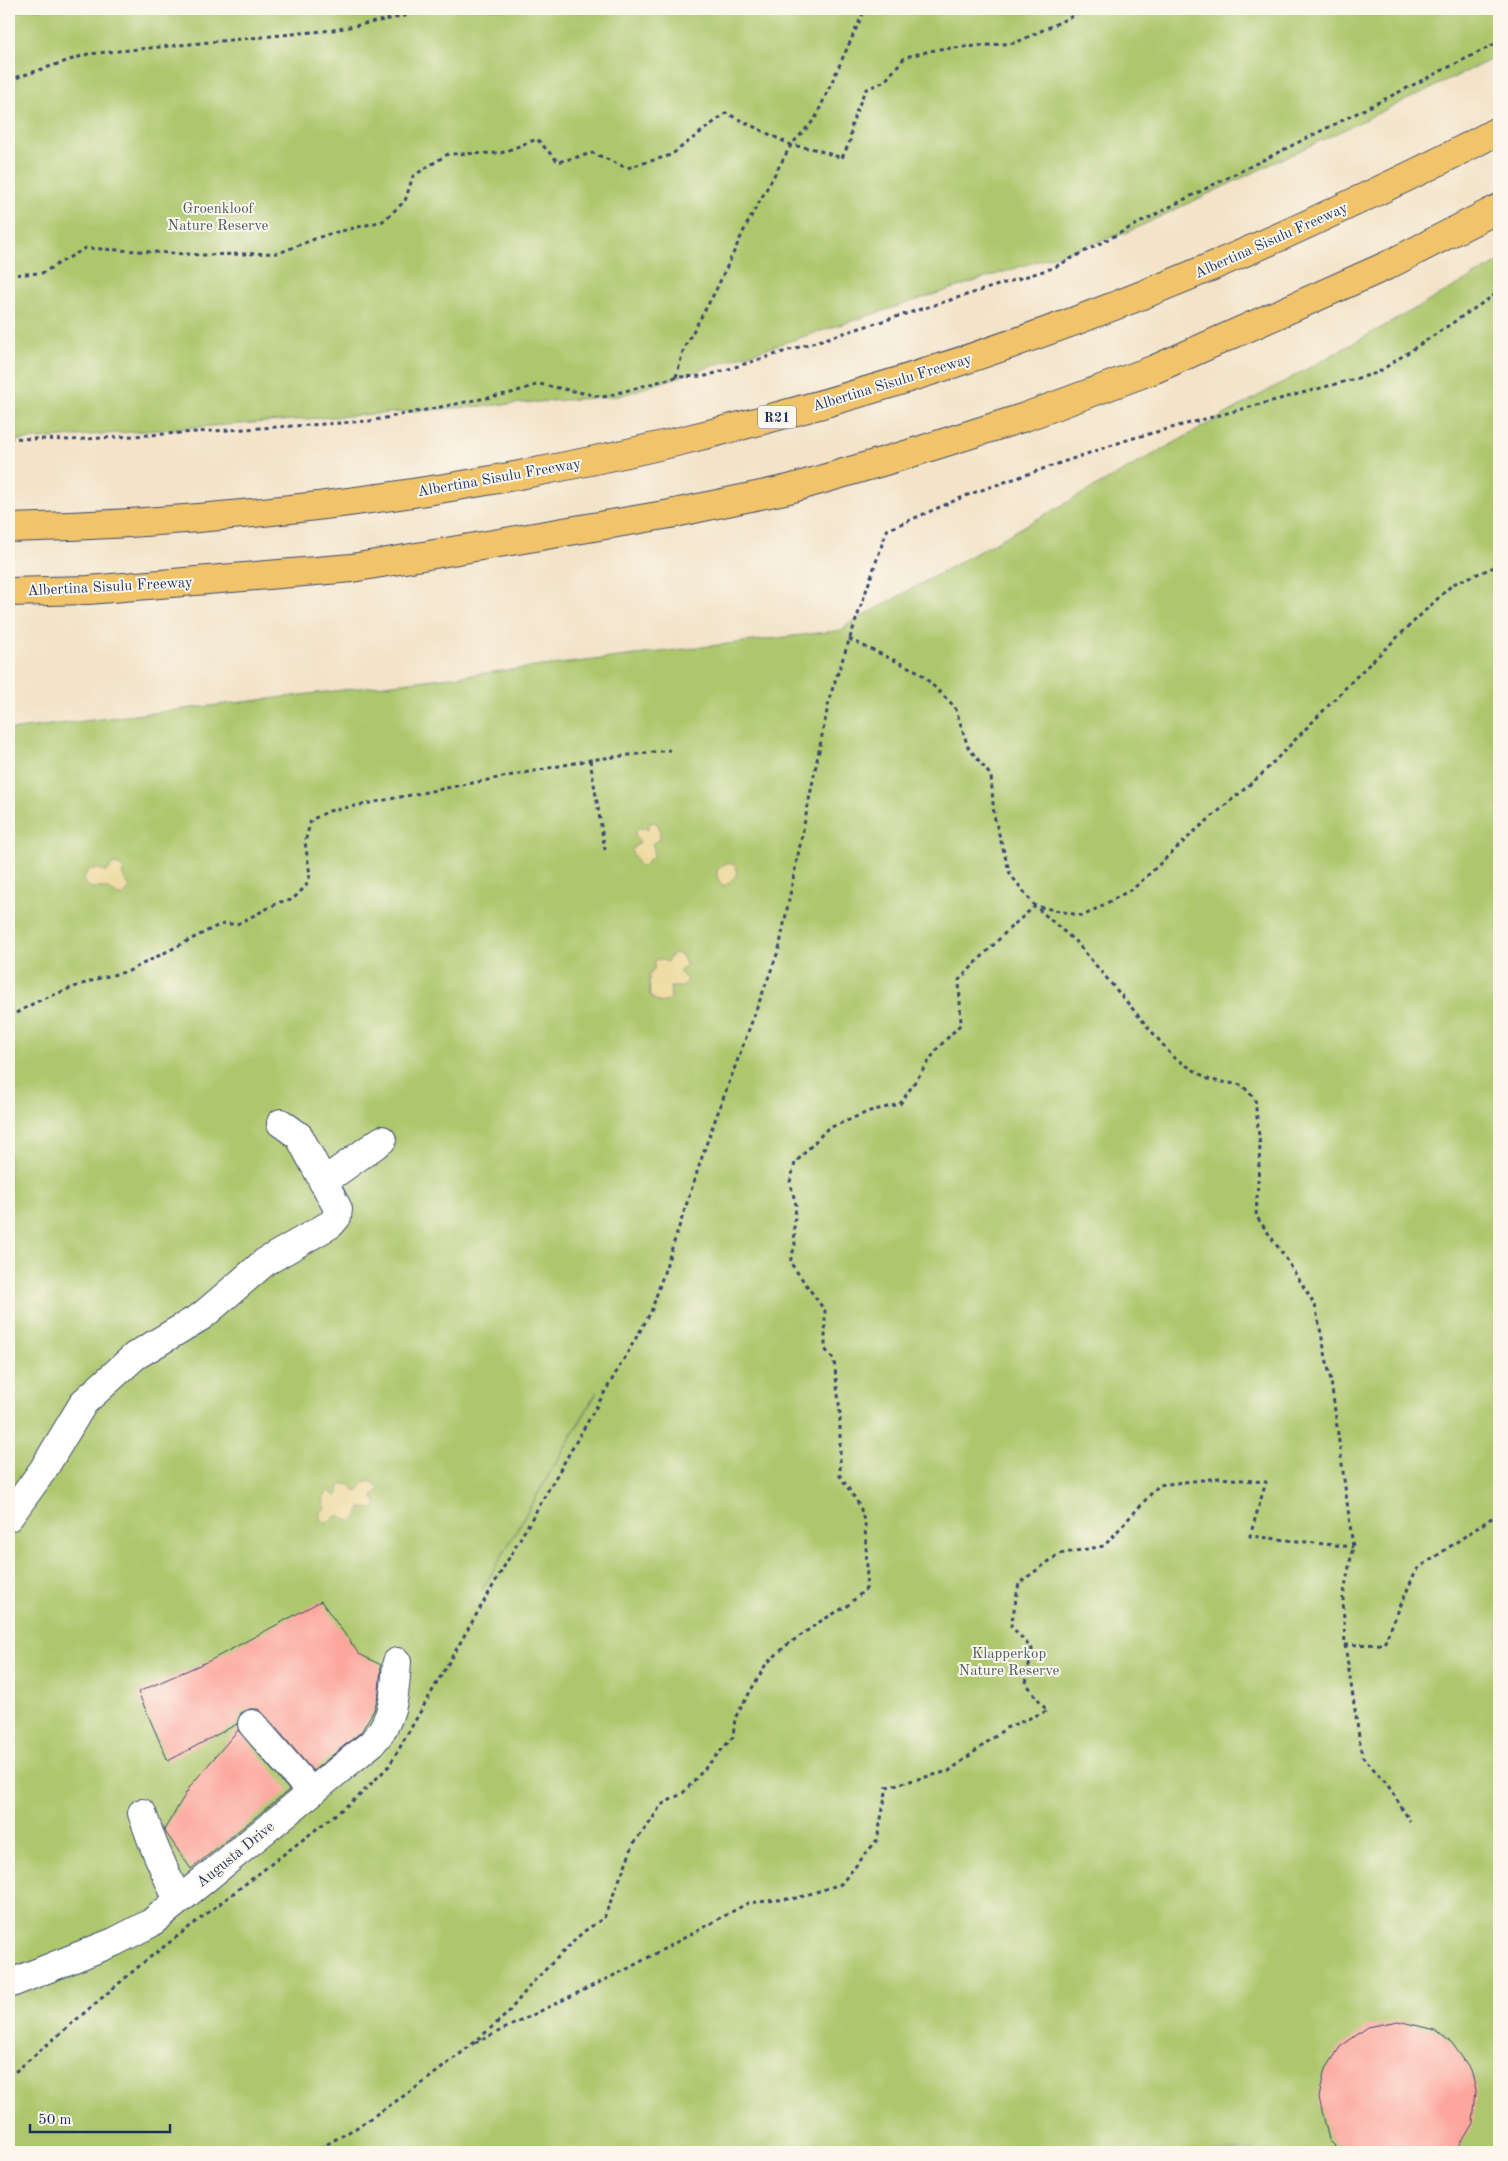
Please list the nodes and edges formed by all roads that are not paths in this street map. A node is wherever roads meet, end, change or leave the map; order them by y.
1 (1499, 130) edge
2 (1499, 208) edge
3 (9, 528) edge
4 (9, 592) edge
5 (281, 1123) dead end
6 (382, 1140) dead end
7 (323, 1182) junction
8 (9, 1517) edge
9 (397, 1662) dead end
10 (252, 1724) dead end
11 (311, 1792) junction
12 (142, 1813) dead end
13 (178, 1901) junction
14 (9, 1984) edge

1 - 3 highway, Albertina Sisulu Freeway / R21
2 - 4 highway, Albertina Sisulu Freeway
5 - 7 street
6 - 7 street
7 - 8 street
9 - 11 street, Augusta Drive
10 - 11 street
11 - 13 street, Augusta Drive
12 - 13 street
13 - 14 street, Augusta Drive

